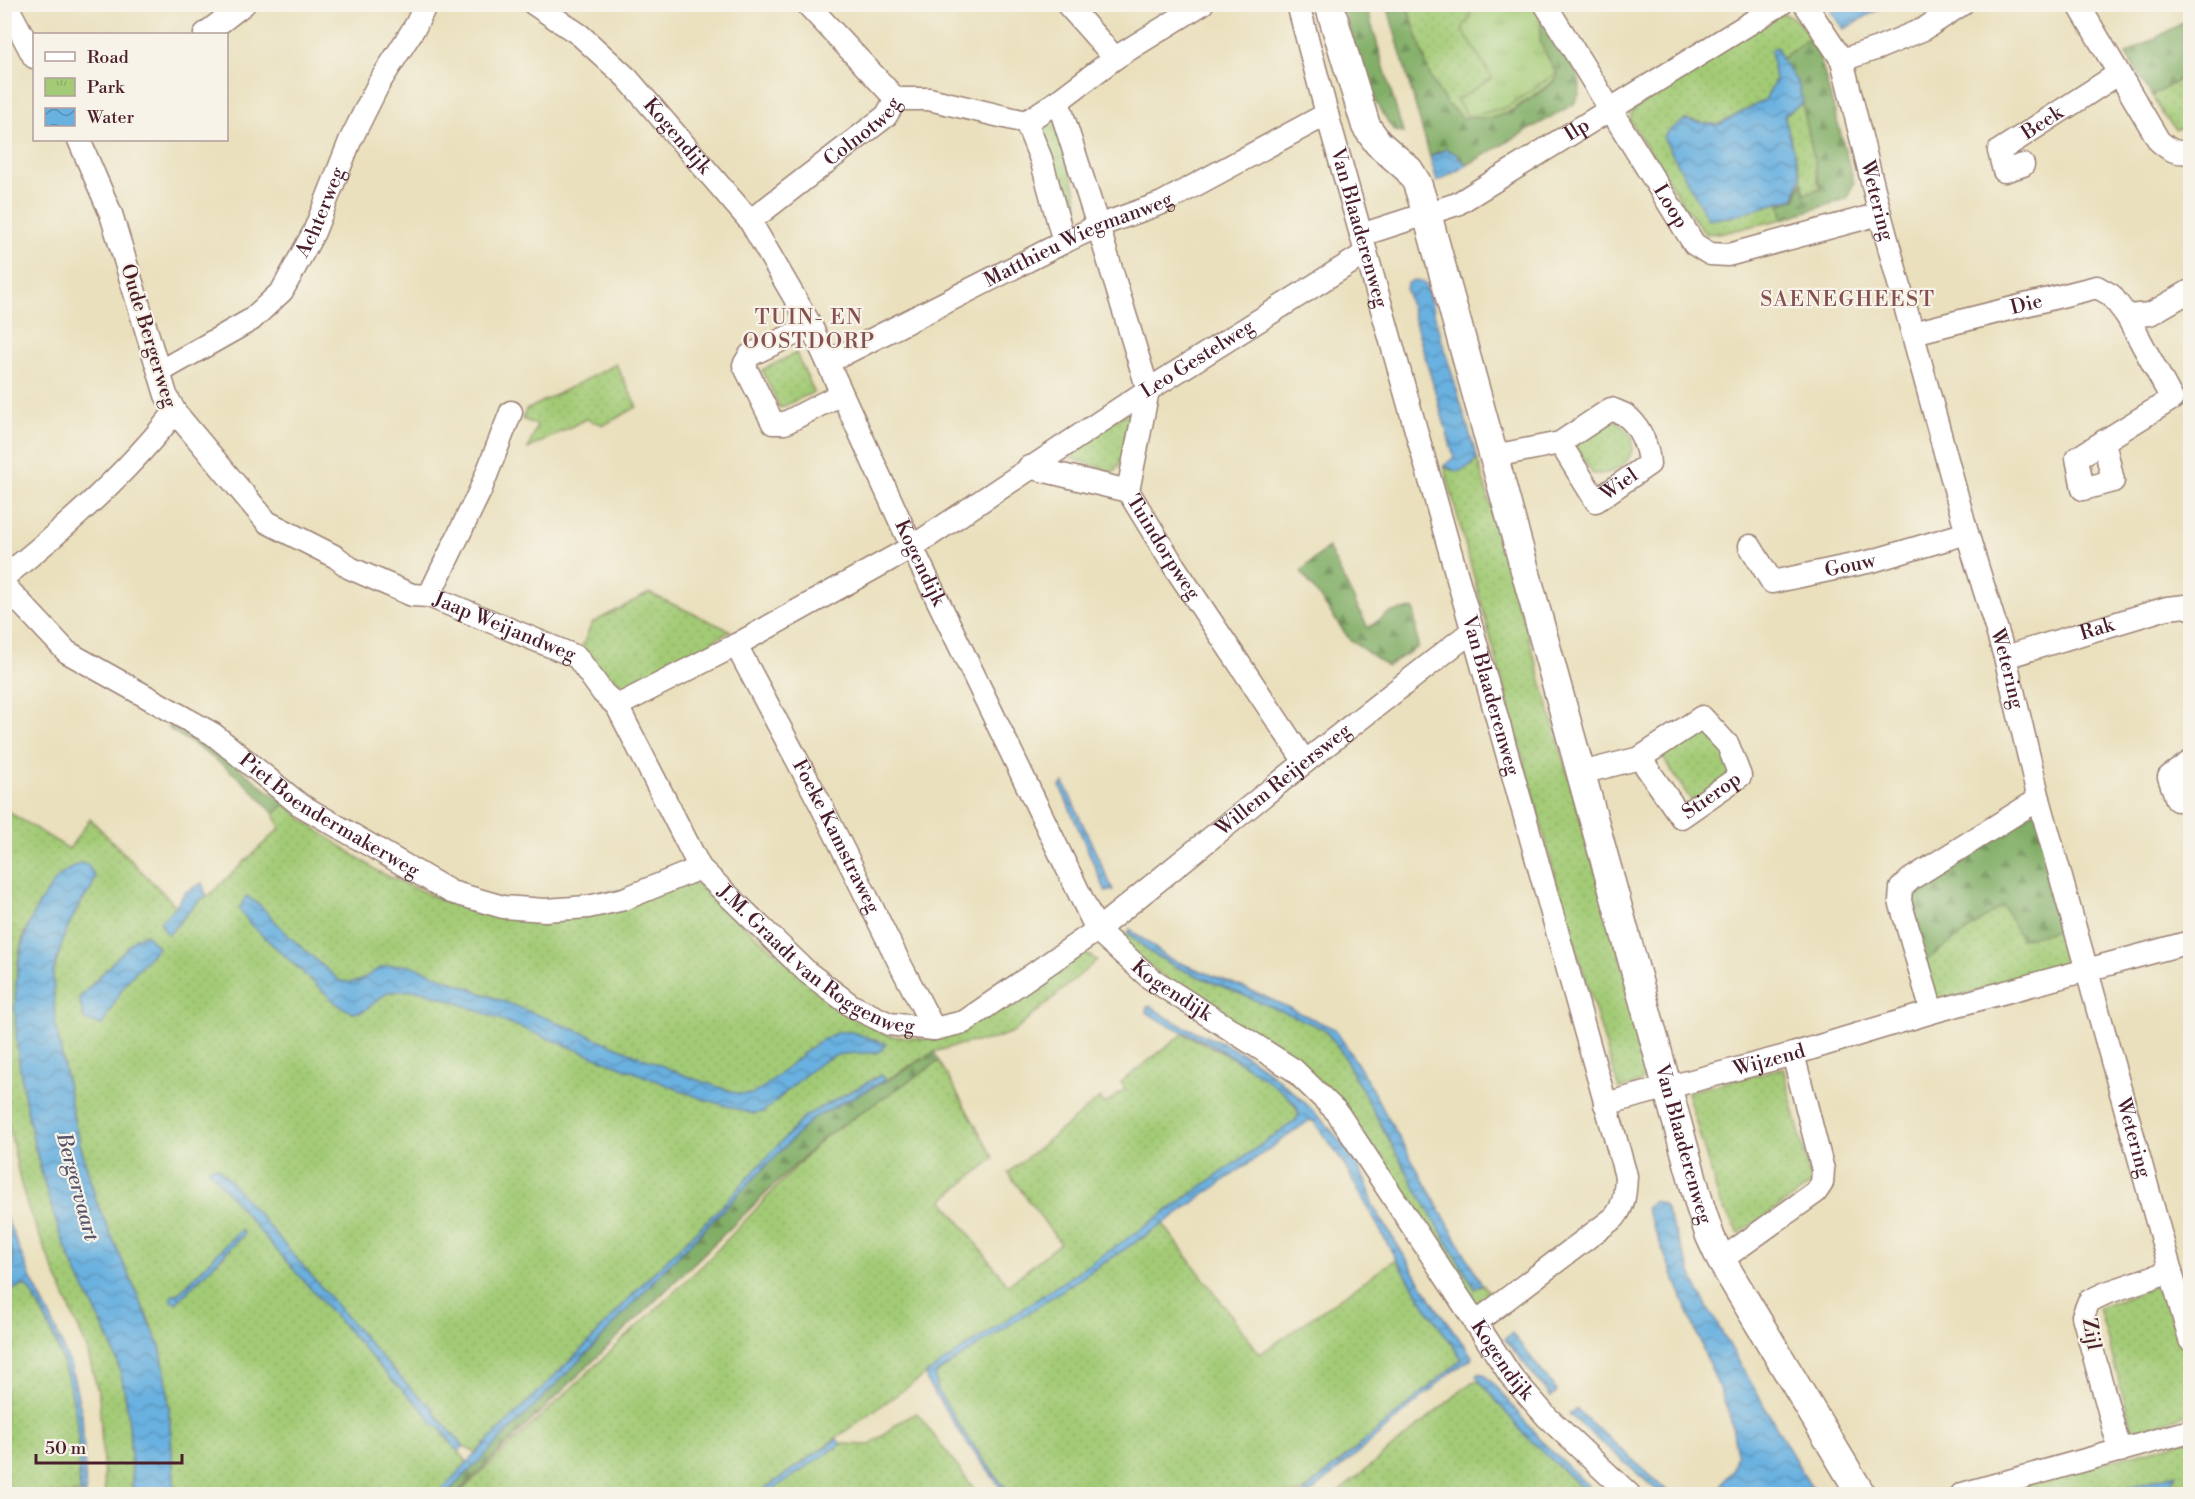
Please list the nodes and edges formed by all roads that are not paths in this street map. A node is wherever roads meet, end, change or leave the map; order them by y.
1 (6, 4) edge
2 (244, 4) edge
3 (426, 4) edge
4 (534, 4) edge
5 (807, 4) edge
6 (1066, 4) edge
7 (1202, 4) edge
8 (1298, 4) edge
9 (1329, 4) edge
10 (1545, 4) edge
11 (1781, 4) edge
12 (1805, 4) edge
13 (1962, 4) edge
14 (2078, 4) edge
15 (206, 33) edge
16 (33, 55) edge
17 (1116, 58) junction
18 (1842, 60) junction
19 (2118, 74) junction
20 (896, 99) junction
21 (1058, 101) junction
22 (1611, 111) junction
23 (1327, 114) junction
24 (1026, 122) junction
25 (79, 141) edge
26 (2190, 152) edge
27 (2024, 165) dead end
28 (1427, 214) junction
29 (1880, 214) junction
30 (750, 221) junction
31 (1098, 226) junction
32 (1064, 242) junction
33 (1364, 244) junction
34 (2190, 291) edge
35 (2127, 316) junction
36 (811, 326) junction
37 (1913, 333) junction
38 (828, 362) junction
39 (159, 372) junction
40 (1148, 390) junction
41 (841, 394) junction
42 (175, 412) junction
43 (511, 412) dead end
44 (2104, 441) dead end
45 (1560, 443) dead end
46 (1494, 456) junction
47 (1029, 467) junction
48 (1128, 492) junction
49 (1967, 533) junction
50 (1750, 546) dead end
51 (912, 547) junction
52 (4, 577) edge
53 (4, 585) edge
54 (429, 596) junction
55 (2190, 608) edge
56 (1472, 631) junction
57 (736, 645) junction
58 (2005, 657) junction
59 (617, 706) junction
60 (1640, 758) junction
61 (1305, 762) junction
62 (2190, 763) edge
63 (1581, 773) junction
64 (2190, 795) edge
65 (2039, 799) junction
66 (700, 868) junction
67 (1097, 930) junction
68 (2190, 942) edge
69 (2089, 971) junction
70 (1932, 1012) junction
71 (934, 1029) junction
72 (1793, 1054) junction
73 (1667, 1087) junction
74 (1605, 1104) junction
75 (1721, 1260) junction
76 (2171, 1271) junction
77 (1475, 1323) junction
78 (2190, 1340) edge
79 (2190, 1431) edge
80 (2120, 1451) junction
81 (1629, 1494) edge
82 (1861, 1494) edge
83 (1962, 1494) edge

1 - 16 street
2 - 15 street
3 - 39 street, Achterweg
4 - 30 street, Kogendijk
5 - 20 street
6 - 17 street
7 - 17 street
8 - 23 street, Van Blaaderenweg
9 - 28 street, Van Blaaderenweg
10 - 22 street, Loop
11 - 22 street, Ilp
12 - 18 street, Wetering
13 - 18 street
14 - 19 street
17 - 21 street
18 - 29 street, Wetering
19 - 26 street
19 - 27 street, Beek
20 - 24 street, Colnotweg
20 - 30 street, Colnotweg
21 - 24 street
21 - 31 street, Tuindorpweg
22 - 28 street, Ilp
22 - 29 street, Loop
23 - 31 street, Matthieu Wiegmanweg
23 - 33 street, Van Blaaderenweg
24 - 32 street
25 - 39 street, Oude Bergerweg
28 - 33 street, Ilp
28 - 46 street, Van Blaaderenweg
29 - 37 street, Wetering
30 - 36 street, Kogendijk
31 - 32 street, Matthieu Wiegmanweg
31 - 40 street, Tuindorpweg
32 - 38 street, Matthieu Wiegmanweg
33 - 40 street, Leo Gestelweg
33 - 56 street, Van Blaaderenweg
34 - 35 street
35 - 37 street, Die
35 - 44 street, Die
36 - 38 street, Kogendijk
36 - 41 street
37 - 49 street, Wetering
38 - 41 street, Kogendijk
39 - 42 street, Oude Bergerweg
40 - 47 street, Leo Gestelweg
40 - 48 street, Tuindorpweg
41 - 51 street, Kogendijk
42 - 52 street, Oude Bergerweg
42 - 54 street, Jaap Weijandweg
43 - 54 street
45 - 46 street
46 - 63 street, Van Blaaderenweg
47 - 48 street
47 - 51 street, Leo Gestelweg
48 - 61 street, Tuindorpweg
49 - 50 street, Gouw
49 - 58 street, Wetering
51 - 57 street
51 - 67 street, Kogendijk
53 - 66 street, Piet Boendermakerweg
54 - 59 street, Jaap Weijandweg
55 - 58 street, Rak
56 - 61 street, Willem Reijersweg
56 - 74 street, Van Blaaderenweg
57 - 59 street
57 - 71 street, Foeke Kamstraweg
58 - 65 street, Wetering
59 - 66 street, J.M. Graadt van Roggenweg
60 - 60 street, Stierop
60 - 63 street, Stierop
61 - 67 street, Willem Reijersweg
62 - 64 street
63 - 73 street, Van Blaaderenweg
65 - 69 street, Wetering
65 - 70 street
66 - 71 street, J.M. Graadt van Roggenweg
67 - 71 street, J.M. Graadt van Roggenweg
67 - 77 street, Kogendijk
68 - 69 street, Wijzend
69 - 70 street, Wijzend
69 - 76 street, Wetering
70 - 72 street, Wijzend
72 - 73 street, Wijzend
72 - 75 street
73 - 74 street, Wijzend
73 - 75 street, Van Blaaderenweg
74 - 77 street, Van Blaaderenweg
75 - 82 street, Van Blaaderenweg
76 - 78 street, Wetering
76 - 80 street, Zijl
77 - 81 street, Kogendijk
79 - 80 street
80 - 83 street

